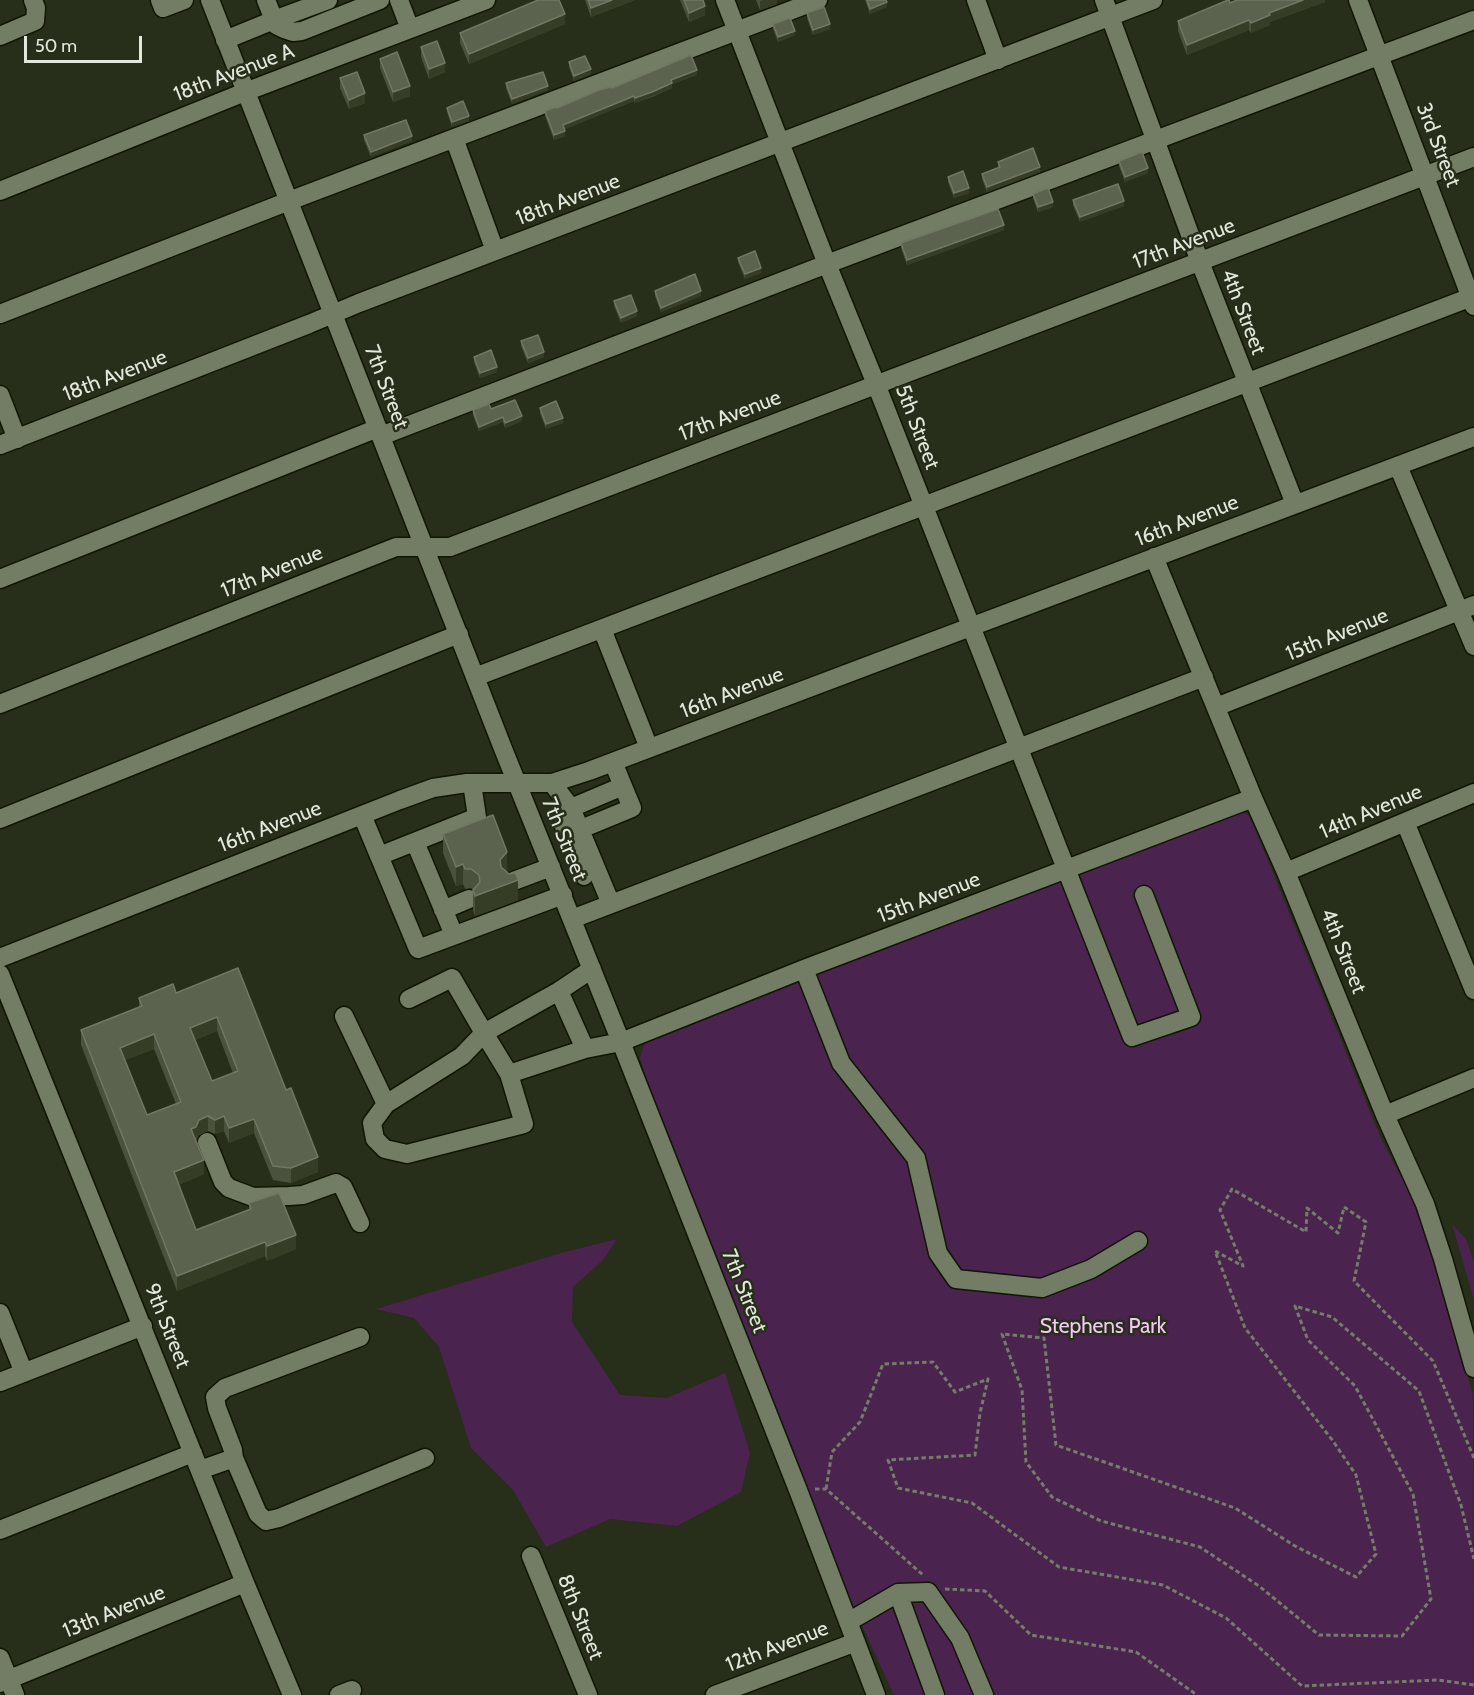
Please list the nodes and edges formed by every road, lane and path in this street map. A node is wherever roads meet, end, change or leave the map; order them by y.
1 (33, 0) edge
2 (160, 0) edge
3 (184, 0) edge
4 (210, 0) edge
5 (266, 0) edge
6 (328, 0) edge
7 (380, 0) edge
8 (399, 0) edge
9 (486, 0) edge
10 (725, 0) edge
11 (818, 0) edge
12 (976, 0) edge
13 (1153, 0) edge
14 (1358, 0) edge
15 (1107, 8) edge
16 (274, 20) junction
17 (1474, 20) edge
18 (411, 29) junction
19 (737, 30) junction
20 (0, 36) edge
21 (225, 40) junction
22 (1379, 55) junction
23 (998, 60) junction
24 (245, 92) junction
25 (454, 138) junction
26 (1155, 141) junction
27 (780, 143) junction
28 (1474, 157) edge
29 (1425, 175) junction
30 (0, 190) edge
31 (289, 201) junction
32 (495, 251) junction
33 (1200, 262) junction
34 (827, 264) junction
35 (1473, 300) edge
36 (0, 314) edge
37 (333, 314) junction
38 (1246, 383) junction
39 (876, 384) junction
40 (0, 395) edge
41 (380, 432) junction
42 (1474, 437) edge
43 (8, 442) edge
44 (1398, 466) junction
45 (1295, 504) junction
46 (924, 506) junction
47 (424, 547) junction
48 (1154, 557) junction
49 (0, 579) edge
50 (1467, 608) edge
51 (971, 626) junction
52 (602, 629) junction
53 (459, 634) junction
54 (1474, 646) edge
55 (475, 677) junction
56 (1204, 677) junction
57 (0, 704) edge
58 (1216, 707) junction
59 (649, 748) junction
60 (1020, 748) junction
61 (613, 762) junction
62 (472, 783) junction
63 (552, 783) junction
64 (517, 784) junction
65 (1474, 793) edge
66 (1253, 798) junction
67 (362, 815) junction
68 (0, 819) edge
69 (573, 820) junction
70 (1405, 822) junction
71 (538, 835) junction
72 (415, 842) junction
73 (379, 856) junction
74 (551, 867) junction
75 (1068, 870) junction
76 (1286, 872) junction
77 (591, 874) junction
78 (511, 882) edge
79 (561, 891) junction
80 (1144, 895) dead end
81 (469, 899) dead end
82 (611, 904) junction
83 (443, 910) junction
84 (572, 919) junction
85 (454, 935) junction
86 (0, 957) edge
87 (592, 969) junction
88 (804, 969) junction
89 (0, 974) edge
90 (1474, 990) edge
91 (558, 991) junction
92 (409, 999) dead end
93 (344, 1016) dead end
94 (484, 1033) junction
95 (621, 1042) junction
96 (585, 1049) junction
97 (509, 1074) junction
98 (1474, 1078) edge
99 (386, 1104) junction
100 (1385, 1115) junction
101 (207, 1142) dead end
102 (360, 1223) dead end
103 (1138, 1241) dead end
104 (0, 1313) edge
105 (142, 1326) junction
106 (360, 1337) dead end
107 (1474, 1368) edge
108 (24, 1373) junction
109 (0, 1382) edge
110 (234, 1458) junction
111 (425, 1458) dead end
112 (1474, 1458) edge
113 (197, 1461) junction
114 (0, 1530) edge
115 (531, 1556) dead end
116 (1474, 1559) edge
117 (929, 1581) dead end
118 (244, 1583) junction
119 (938, 1589) dead end
120 (898, 1593) junction
121 (848, 1622) junction
122 (856, 1642) junction
123 (0, 1658) edge
124 (1474, 1684) edge
125 (8, 1686) edge
126 (292, 1695) edge
127 (588, 1695) edge
128 (715, 1695) edge
129 (876, 1695) edge
130 (935, 1695) edge
131 (984, 1695) edge
132 (1197, 1695) edge

1 - 20 street
2 - 3 street
4 - 21 street, 7th Street
5 - 16 street
6 - 16 street
7 - 16 street
8 - 18 street
9 - 18 street, 18th Avenue A
10 - 19 street, 5th Street
11 - 19 street
12 - 23 street
13 - 15 street, 18th Avenue
14 - 22 street, 3rd Street
15 - 23 street, 18th Avenue
15 - 26 street, 4th Street
16 - 21 street
17 - 22 street
18 - 24 street, 18th Avenue A
19 - 25 street
19 - 27 street, 5th Street
21 - 24 street, 7th Street
22 - 26 street
22 - 29 street, 3rd Street
23 - 27 street, 18th Avenue
24 - 30 street, 18th Avenue A
24 - 31 street, 7th Street
25 - 31 street
25 - 32 street
26 - 33 street, 4th Street
26 - 34 street
27 - 32 street, 18th Avenue
27 - 34 street, 5th Street
28 - 29 street, 17th Avenue
29 - 33 street, 17th Avenue
29 - 35 street, 3rd Street
31 - 36 street
31 - 37 street, 7th Street
32 - 37 street, 18th Avenue
33 - 38 street, 4th Street
33 - 39 street, 17th Avenue
34 - 39 street, 5th Street
34 - 41 street
35 - 38 street
37 - 41 street, 7th Street
37 - 43 street, 18th Avenue
38 - 45 street, 4th Street
38 - 46 street
39 - 46 street, 5th Street
39 - 47 street, 17th Avenue
40 - 43 street
41 - 47 street, 7th Street
41 - 49 street
42 - 44 street, 16th Avenue
44 - 45 street, 16th Avenue
44 - 50 street
45 - 48 street, 16th Avenue
46 - 51 street, 5th Street
46 - 52 street
47 - 53 street, 7th Street
47 - 57 street, 17th Avenue
48 - 51 street, 16th Avenue
48 - 56 street, 4th Street
50 - 54 street
50 - 58 street, 15th Avenue
51 - 59 street, 16th Avenue
51 - 60 street, 5th Street
52 - 55 street
52 - 59 street
53 - 55 street, 7th Street
53 - 68 street
55 - 64 street, 7th Street
56 - 58 street, 4th Street
56 - 60 street
58 - 66 street, 4th Street
59 - 61 street, 16th Avenue
60 - 75 street, 5th Street
60 - 82 street
61 - 63 street, 16th Avenue
61 - 69 street
62 - 64 street, 16th Avenue
62 - 67 street, 16th Avenue
62 - 72 street
63 - 64 street, 16th Avenue
63 - 69 street
64 - 71 street, 7th Street
65 - 70 street, 14th Avenue
66 - 75 street, 15th Avenue
66 - 76 street, 4th Street
67 - 73 street
67 - 86 street, 16th Avenue
69 - 71 street
69 - 77 street
70 - 76 street, 14th Avenue
70 - 90 street
71 - 74 street, 7th Street
72 - 73 street
72 - 83 street
73 - 85 street
74 - 78 street
74 - 79 street, 7th Street
75 - 80 street, 5th Street
75 - 88 street, 15th Avenue
76 - 100 street, 4th Street
77 - 79 street
77 - 82 street
79 - 84 street, 7th Street
79 - 85 street
81 - 83 street
82 - 84 street
83 - 85 street
84 - 87 street, 7th Street
87 - 91 street
87 - 95 street, 7th Street
88 - 95 street, 15th Avenue
88 - 103 street
89 - 105 street, 9th Street
91 - 94 street
91 - 96 street
92 - 94 street
93 - 99 street
94 - 97 street
94 - 99 street
95 - 96 street, 15th Avenue
95 - 121 street, 7th Street
96 - 97 street, 15th Avenue
97 - 99 street
98 - 100 street
100 - 107 street, 4th Street
101 - 102 street
104 - 108 street
105 - 108 street
105 - 113 street, 9th Street
106 - 110 street
108 - 109 street
110 - 111 street
110 - 113 street
112 - 116 path
113 - 114 street
113 - 118 street, 9th Street
115 - 127 street, 8th Street
117 - 124 path
118 - 125 street, 13th Avenue
118 - 126 street, 9th Street
119 - 132 path
120 - 121 street
120 - 130 street
120 - 131 street
121 - 122 street, 7th Street
122 - 128 street, 12th Avenue
122 - 129 street, 7th Street
123 - 125 street

